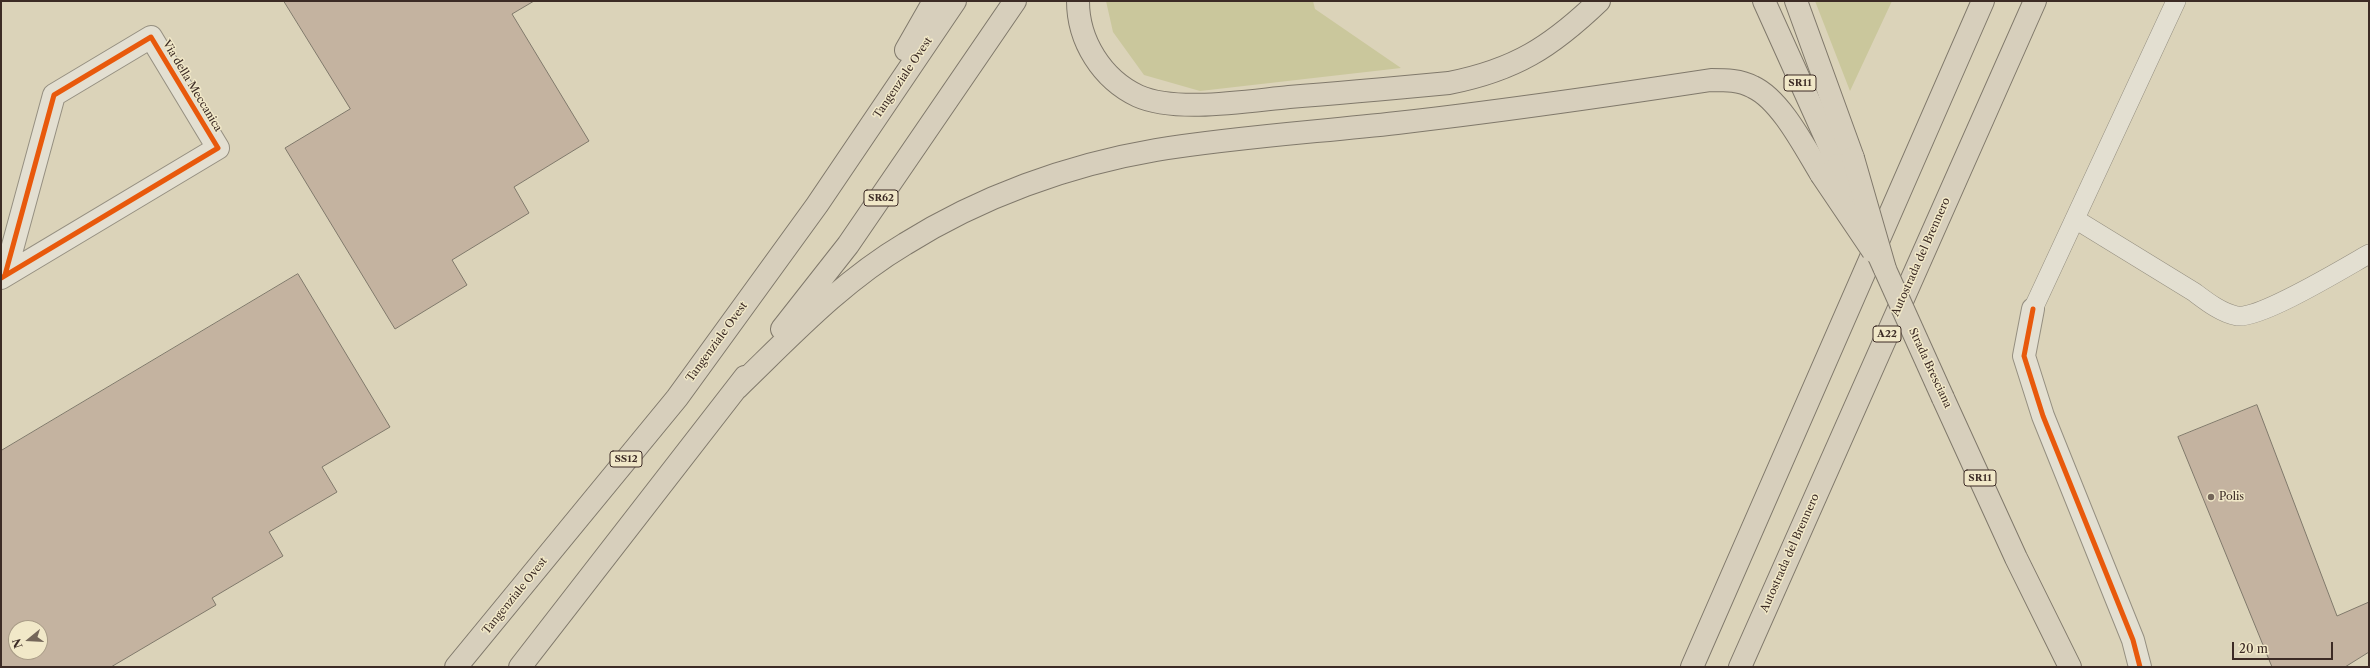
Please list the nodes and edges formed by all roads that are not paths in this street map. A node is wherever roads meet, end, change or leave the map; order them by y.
1 (934, 1) edge
2 (955, 1) edge
3 (1015, 1) edge
4 (1078, 1) edge
5 (1599, 1) edge
6 (1764, 1) edge
7 (1796, 1) edge
8 (1983, 1) edge
9 (2035, 1) edge
10 (2176, 1) edge
11 (1837, 166) junction
12 (817, 205) junction
13 (2076, 219) junction
14 (2369, 254) edge
15 (1884, 269) junction
16 (3, 276) edge
17 (2033, 309) joint
18 (737, 388) junction
19 (456, 667) edge
20 (520, 667) edge
21 (1692, 667) edge
22 (1740, 667) edge
23 (2070, 667) edge
24 (2140, 667) edge

1 - 12 main road
2 - 12 main road, Tangenziale Ovest
3 - 18 main road, SR62
4 - 5 main road
6 - 11 main road, SR11
7 - 11 main road
8 - 21 main road
9 - 22 main road, Autostrada del Brennero / A22
10 - 13 lane
11 - 15 main road, bridge
11 - 15 main road, bridge
11 - 18 main road
12 - 19 main road, Tangenziale Ovest / SS12
13 - 14 lane
13 - 17 lane
15 - 23 main road, Strada Bresciana / SR11, bridge
16 - 16 street, Via della Meccanica
17 - 24 street
18 - 20 main road

